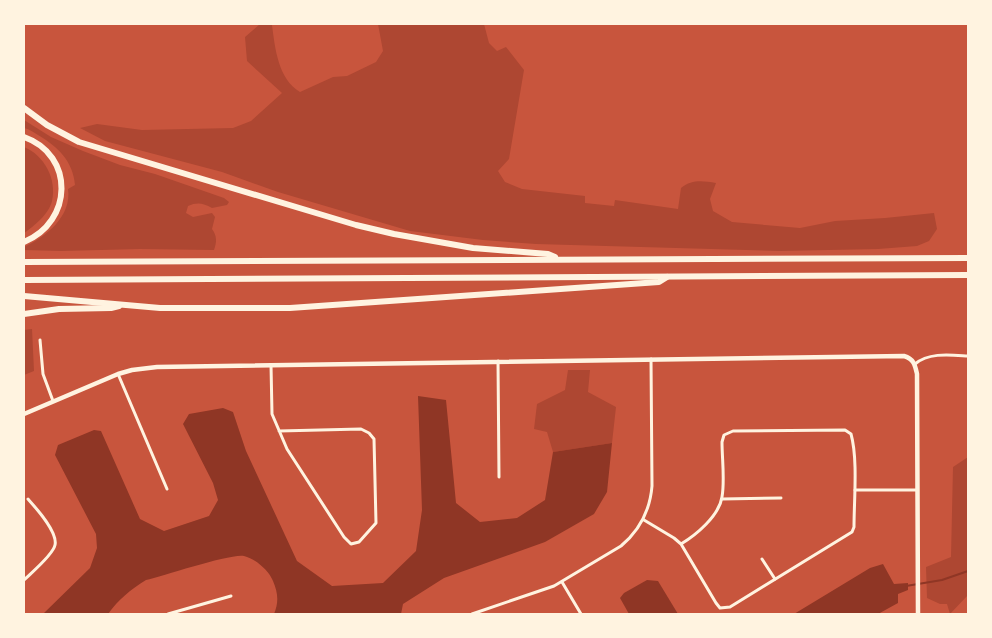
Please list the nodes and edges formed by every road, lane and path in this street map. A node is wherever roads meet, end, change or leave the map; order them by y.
1 (24, 108) edge
2 (24, 136) edge
3 (24, 242) edge
4 (968, 258) edge
5 (559, 259) junction
6 (24, 262) edge
7 (968, 275) edge
8 (668, 277) junction
9 (24, 280) edge
10 (24, 296) edge
11 (122, 305) junction
12 (24, 314) edge
13 (40, 340) dead end
14 (968, 356) edge
15 (651, 359) junction
16 (498, 361) junction
17 (915, 364) junction
18 (271, 365) junction
19 (118, 374) junction
20 (53, 401) junction
21 (24, 414) edge
22 (279, 431) junction
23 (499, 477) dead end
24 (167, 489) dead end
25 (854, 490) junction
26 (917, 490) junction
27 (781, 498) dead end
28 (28, 499) dead end
29 (722, 499) junction
30 (644, 520) junction
31 (681, 544) junction
32 (762, 559) dead end
33 (775, 579) junction
34 (24, 580) edge
35 (562, 582) junction
36 (231, 596) dead end
37 (168, 614) edge
38 (472, 614) edge
39 (581, 614) edge
40 (918, 614) edge

1 - 5 highway
2 - 3 highway
4 - 5 highway
5 - 6 highway
7 - 8 highway
8 - 9 highway
8 - 11 highway
10 - 11 highway
11 - 12 highway
13 - 20 street
14 - 17 street
15 - 16 street
15 - 17 street
15 - 30 street
16 - 18 street
16 - 23 street
17 - 26 street
18 - 19 street
18 - 22 street
19 - 20 street
19 - 24 street
20 - 21 street
22 - 22 street
25 - 26 street
25 - 29 street
25 - 33 street
26 - 40 street
27 - 29 street
28 - 34 street
29 - 31 street
30 - 31 street
30 - 35 street
31 - 33 street
32 - 33 street
35 - 38 street
35 - 39 street
36 - 37 street

